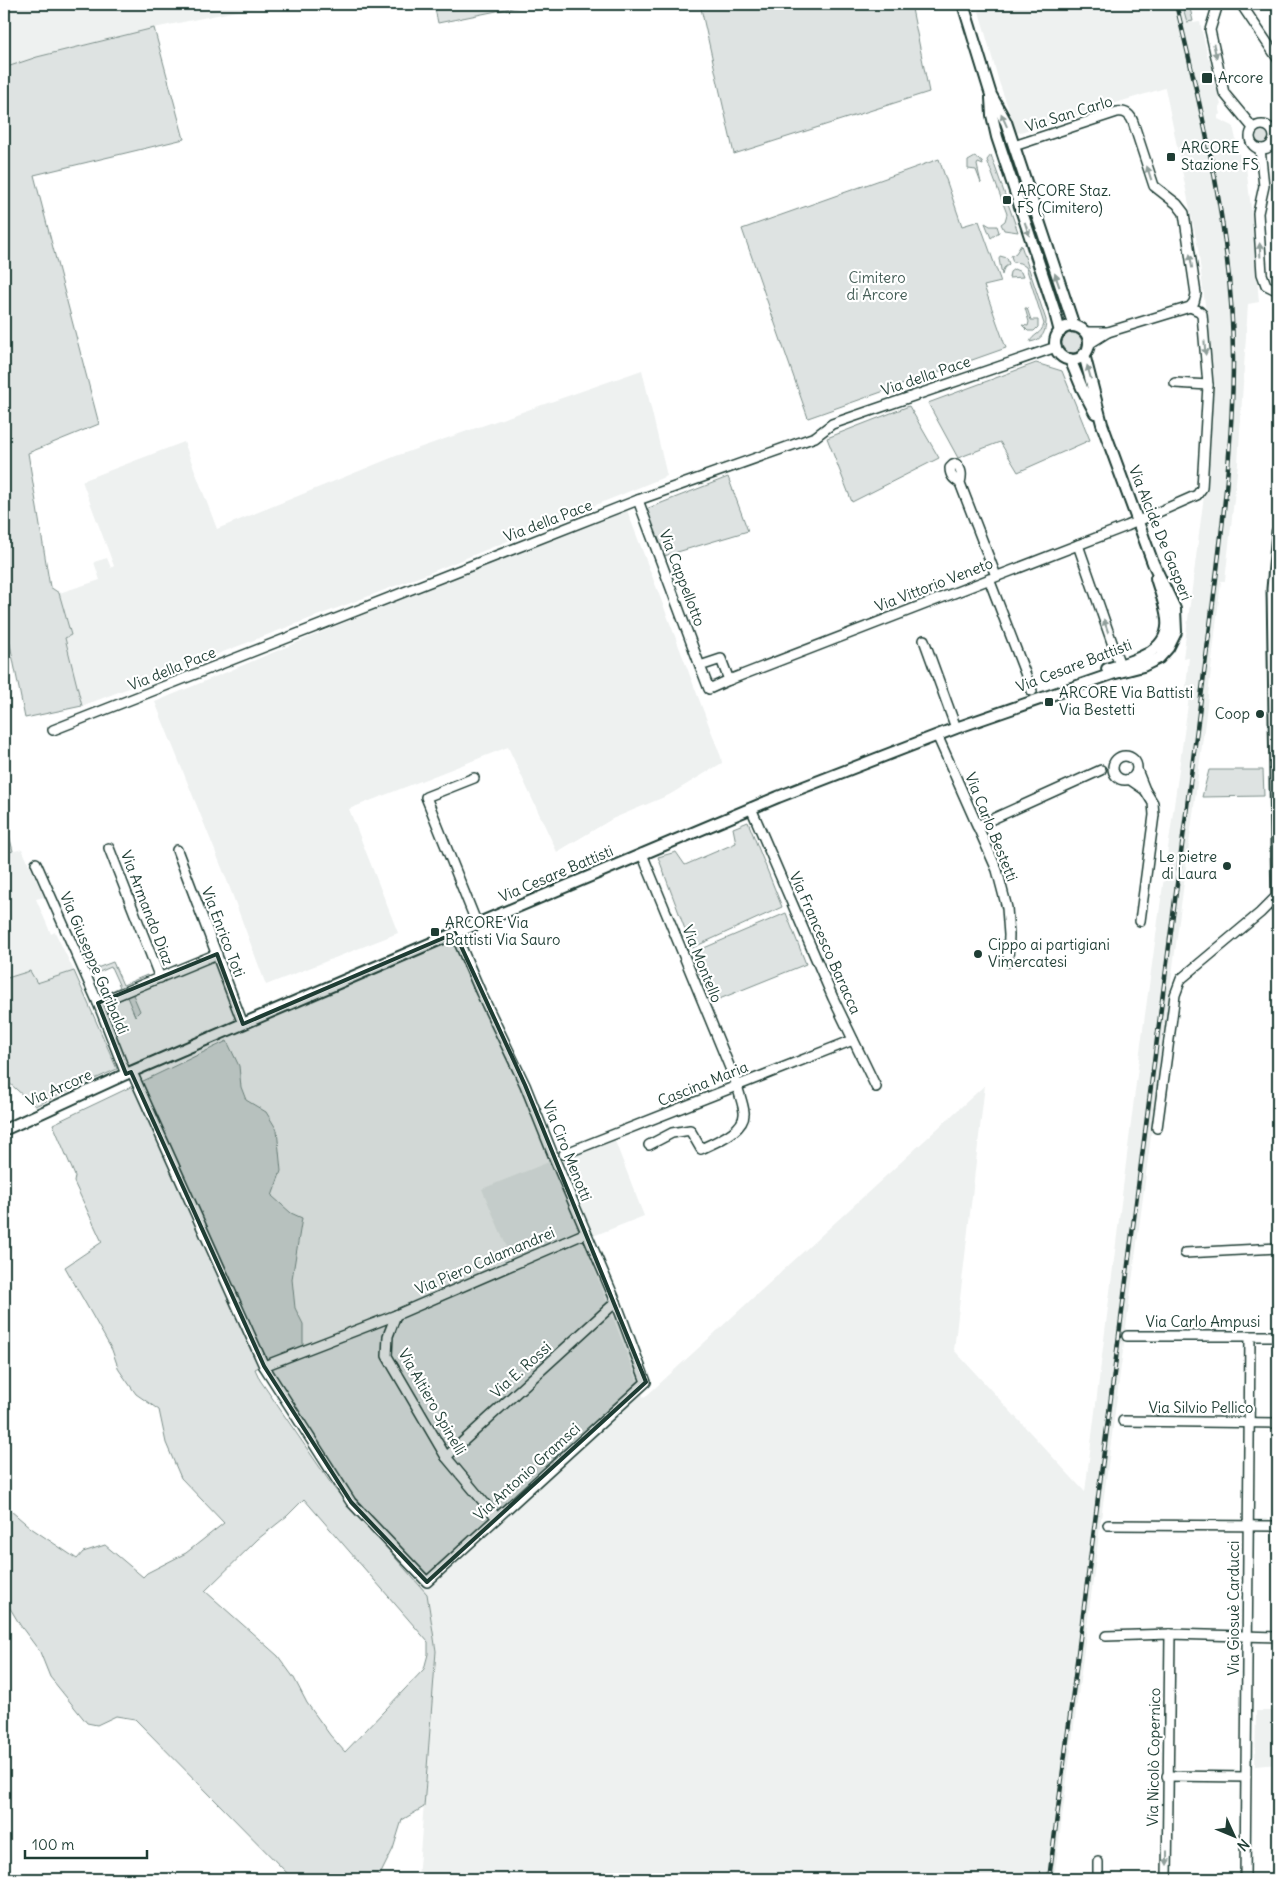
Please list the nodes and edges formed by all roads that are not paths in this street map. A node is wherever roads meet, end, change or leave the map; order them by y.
1 (963, 4) edge
2 (1218, 4) edge
3 (1241, 4) edge
4 (1277, 57) edge
5 (991, 95) junction
6 (1253, 128) junction
7 (1275, 130) edge
8 (1275, 144) edge
9 (1014, 146) junction
10 (1260, 149) junction
11 (1278, 289) edge
12 (1190, 307) junction
13 (1074, 326) junction
14 (1060, 332) junction
15 (1086, 332) junction
16 (1108, 332) junction
17 (1089, 344) junction
18 (1056, 347) junction
19 (1084, 354) junction
20 (1070, 359) junction
21 (1175, 383) dead end
22 (1208, 385) junction
23 (1102, 424) junction
24 (960, 482) dead end
25 (638, 500) junction
26 (1137, 521) junction
27 (1278, 532) edge
28 (1078, 545) junction
29 (992, 577) junction
30 (1276, 588) edge
31 (1276, 627) edge
32 (924, 640) dead end
33 (1160, 650) joint
34 (700, 666) junction
35 (1120, 668) junction
36 (740, 676) joint
37 (729, 680) junction
38 (1032, 691) dead end
39 (1277, 705) edge
40 (956, 728) junction
41 (53, 730) dead end
42 (937, 735) junction
43 (1114, 767) junction
44 (1137, 770) junction
45 (474, 778) dead end
46 (1129, 779) junction
47 (1146, 790) junction
48 (751, 808) junction
49 (977, 826) junction
50 (109, 848) dead end
51 (177, 850) dead end
52 (642, 854) junction
53 (36, 863) dead end
54 (1278, 895) edge
55 (1278, 908) edge
56 (1140, 921) dead end
57 (477, 924) junction
58 (455, 933) junction
59 (217, 954) junction
60 (1008, 962) dead end
61 (160, 978) junction
62 (98, 1003) junction
63 (243, 1024) junction
64 (853, 1040) junction
65 (129, 1073) junction
66 (737, 1085) junction
67 (876, 1087) dead end
68 (1157, 1128) dead end
69 (4, 1130) edge
70 (649, 1145) dead end
71 (564, 1154) dead end
72 (586, 1233) junction
73 (1278, 1248) edge
74 (1185, 1253) dead end
75 (616, 1302) junction
76 (396, 1315) junction
77 (1128, 1336) dead end
78 (1250, 1336) junction
79 (1278, 1336) edge
80 (264, 1366) junction
81 (646, 1382) joint
82 (1124, 1421) dead end
83 (1249, 1422) junction
84 (1278, 1423) edge
85 (446, 1457) junction
86 (497, 1518) junction
87 (1108, 1525) dead end
88 (1248, 1526) junction
89 (1278, 1526) edge
90 (427, 1582) joint
91 (1170, 1634) junction
92 (1248, 1635) junction
93 (1106, 1636) dead end
94 (1278, 1636) edge
95 (1167, 1776) junction
96 (1246, 1777) junction
97 (1098, 1862) dead end
98 (1098, 1879) edge
99 (1167, 1879) edge
100 (1246, 1879) edge

1 - 5 street
2 -> 6 street
3 - 4 street
9 -> 5 street
5 -> 14 street
6 - 7 street
6 - 10 street
7 - 8 street
8 - 10 street
12 -> 9 street, Via San Carlo
13 -> 9 street
11 -> 10 street
12 - 16 street
12 -> 22 street
13 - 14 street
13 - 15 street
14 - 18 street
15 - 16 street
15 - 17 street
16 - 17 street
17 - 19 street
18 - 20 street
18 - 25 street, Via della Pace
19 - 20 street
23 -> 19 street, Via Alcide De Gasperi
20 - 23 street, Via Alcide De Gasperi
21 - 22 street
22 - 26 street
23 - 26 street, Via Alcide De Gasperi
24 - 29 street
25 - 34 street, Via Cappellotto
25 - 41 street, Via della Pace
26 - 28 street, Via Vittorio Veneto
26 - 33 street, Via Alcide De Gasperi
27 - 30 main road
28 - 29 street, Via Vittorio Veneto
35 -> 28 street
29 - 36 street, Via Vittorio Veneto
29 - 38 street
30 - 31 main road
31 - 39 main road
32 - 40 street
33 - 35 street, Via Cesare Battisti
34 - 37 street, Via Cappellotto
34 - 37 street
35 - 40 street, Via Cesare Battisti
36 - 37 street, Via Cappellotto
39 - 54 main road
40 - 42 street, Via Cesare Battisti
42 - 48 street, Via Cesare Battisti
42 - 49 street, Via Carlo Bestetti
43 - 44 street
43 - 46 street
43 - 49 street
44 - 46 street
44 - 47 street
45 - 57 street
46 - 47 street
47 - 56 street
48 - 52 street, Via Cesare Battisti
48 - 64 street, Via Francesco Baracca
49 - 60 street, Via Carlo Bestetti
50 - 61 street, Via Armando Diaz
51 - 59 street, Via Enrico Toti
52 - 57 street, Via Cesare Battisti
52 - 66 street, Via Montello
53 - 62 street, Via Giuseppe Garibaldi
54 - 55 main road
54 - 68 street
57 - 58 street, Via Cesare Battisti
58 - 63 street, Via Cesare Battisti
58 - 72 street, Via Ciro Menotti
59 - 61 street
59 - 63 street, Via Enrico Toti
61 - 62 street
62 - 65 street, Via Giuseppe Garibaldi
63 - 65 street, Via Cesare Battisti
64 - 66 street, Cascina Maria
64 - 67 street, Via Francesco Baracca
65 - 69 street, Via Arcore
65 - 80 street, Via Giuseppe Garibaldi
66 - 70 street, Via Montello
66 - 71 street, Cascina Maria
72 - 75 street, Via Ciro Menotti
72 - 76 street, Via Piero Calamandrei
73 - 74 street
75 - 81 street, Via Ciro Menotti
75 - 85 street, Via E. Rossi
76 - 80 street, Via Piero Calamandrei
76 - 85 street, Via Altiero Spinelli
77 - 78 street, Via Carlo Ampusi
78 - 79 street, Via Carlo Ampusi
78 - 83 street, Via Giosuè Carducci
80 - 90 street, Via Giuseppe Garibaldi
81 - 86 street, Via Antonio Gramsci
82 - 83 street, Via Silvio Pellico
83 - 84 street, Via Silvio Pellico
83 - 88 street, Via Giosuè Carducci
85 - 86 street, Via Altiero Spinelli
86 - 90 street, Via Antonio Gramsci
87 - 88 street
88 - 89 street
88 - 92 street, Via Giosuè Carducci
91 - 92 street
91 - 93 street
91 - 95 street, Via Nicolò Copernico
92 - 94 street
92 - 96 street, Via Giosuè Carducci
95 - 96 street
95 -> 99 street, Via Nicolò Copernico
96 - 100 street, Via Giosuè Carducci
97 - 98 street

